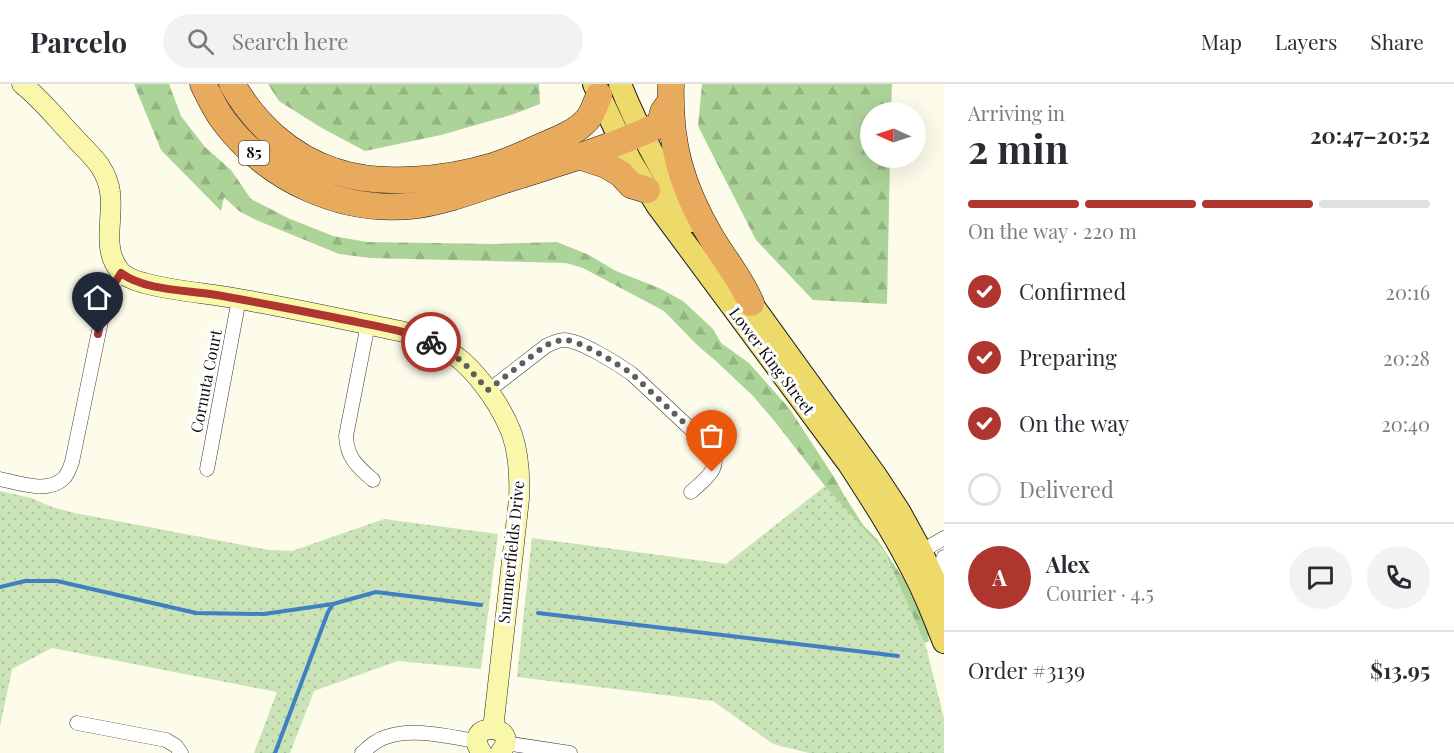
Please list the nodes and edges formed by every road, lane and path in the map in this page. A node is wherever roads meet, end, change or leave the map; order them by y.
1 (22, 84) edge
2 (203, 84) edge
3 (232, 84) edge
4 (604, 88) edge
5 (670, 93) edge
6 (632, 137) junction
7 (581, 157) junction
8 (647, 190) junction
9 (121, 273) junction
10 (239, 299) junction
11 (751, 303) junction
12 (368, 324) junction
13 (488, 390) junction
14 (207, 469) dead end
15 (0, 479) edge
16 (373, 480) dead end
17 (691, 492) dead end
18 (944, 538) edge
19 (933, 555) edge
20 (926, 579) junction
21 (944, 602) edge
22 (944, 642) edge
23 (77, 723) dead end
24 (499, 742) edge
25 (479, 747) edge
26 (181, 753) edge
27 (362, 753) edge
28 (570, 753) edge

1 - 9 street
2 - 7 highway, 85
3 - 4 highway
4 - 6 main road, Lower King Street
5 - 6 highway
5 - 11 highway
6 - 7 highway, 85
6 - 8 main road, Lower King Street
6 - 11 main road, Lower King Street
7 - 8 highway
8 - 20 main road, Lower King Street
9 - 10 street, Summerfields Drive
9 - 15 street
10 - 12 street, Summerfields Drive
10 - 14 street, Cornuta Court
11 - 19 main road, Lower King Street
12 - 13 street, Summerfields Drive
12 - 16 street
13 - 17 street
13 - 24 street, Summerfields Drive
18 - 19 street
19 - 20 main road, Lower King Street
20 - 21 main road, Lower King Street
20 - 22 main road, Lower King Street
23 - 26 street
24 - 25 street
24 - 28 street
25 - 27 street

